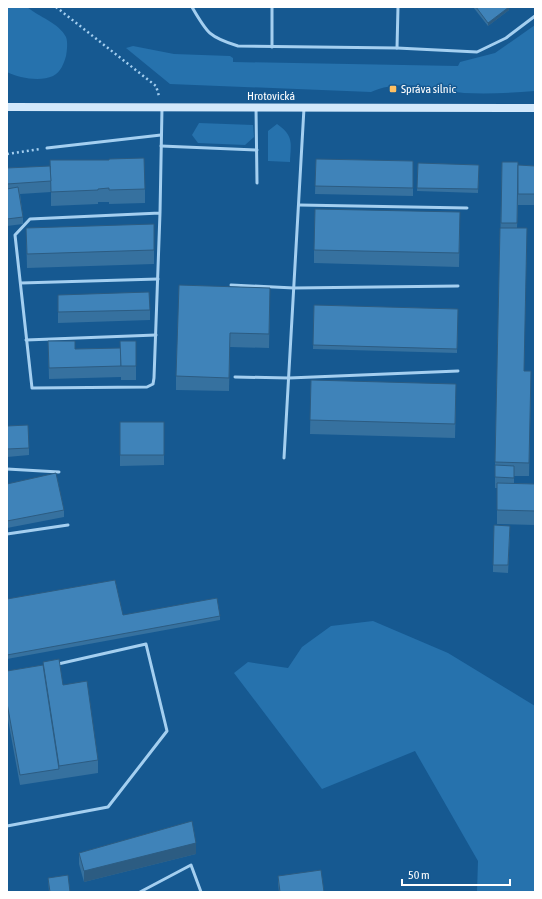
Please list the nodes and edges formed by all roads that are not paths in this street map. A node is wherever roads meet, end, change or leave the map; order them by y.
1 (192, 7) edge
2 (272, 7) edge
3 (398, 7) edge
4 (535, 16) edge
5 (272, 47) junction
6 (397, 48) junction
7 (162, 106) junction
8 (7, 107) edge
9 (256, 108) junction
10 (304, 108) junction
11 (535, 108) edge
12 (161, 135) junction
13 (161, 146) junction
14 (47, 148) road end
15 (257, 150) junction
16 (257, 184) dead end
17 (299, 205) junction
18 (467, 208) dead end
19 (160, 213) junction
20 (158, 279) junction
21 (20, 283) junction
22 (231, 285) edge
23 (458, 286) dead end
24 (294, 288) junction
25 (156, 334) junction
26 (26, 340) junction
27 (458, 371) dead end
28 (234, 377) dead end
29 (289, 378) junction
30 (284, 458) dead end
31 (7, 469) edge
32 (59, 472) dead end
33 (68, 525) dead end
34 (7, 534) edge
35 (53, 665) edge
36 (7, 826) edge
37 (140, 892) edge
38 (201, 892) edge

1 - 5 lane
2 - 5 lane
3 - 6 lane
4 - 6 lane
5 - 6 lane
7 - 8 main road, Hrotovická
7 - 9 main road, Hrotovická
7 - 12 lane
9 - 10 main road, Hrotovická
9 - 15 lane
10 - 11 main road, Hrotovická
10 - 17 lane
12 - 13 lane
12 - 14 lane
13 - 15 lane
13 - 19 lane
15 - 16 lane
17 - 18 lane
17 - 24 lane
19 - 20 lane
19 - 21 lane
20 - 21 lane
20 - 25 lane
21 - 26 lane
22 - 24 lane
23 - 24 lane
24 - 29 lane
25 - 26 lane
25 - 26 lane
27 - 29 lane
28 - 29 lane
29 - 30 lane
31 - 32 lane
33 - 34 lane
35 - 36 lane
37 - 38 lane

